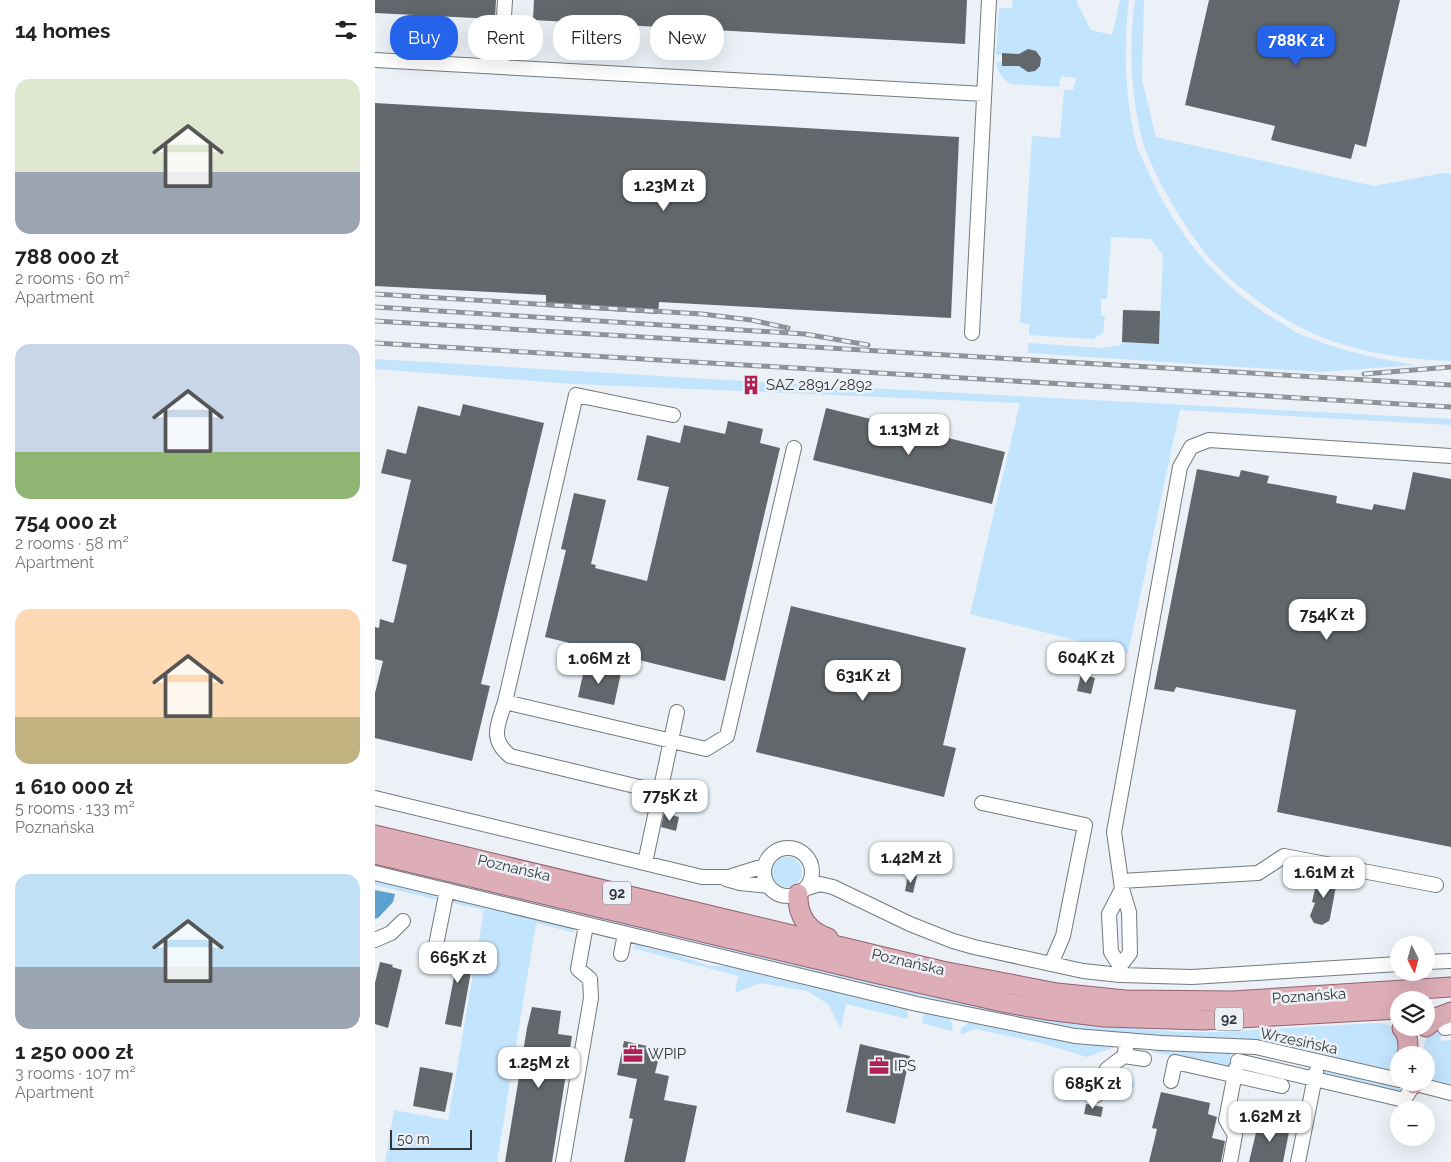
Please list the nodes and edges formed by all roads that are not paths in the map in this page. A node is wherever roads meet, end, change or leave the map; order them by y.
1 (505, 0) edge
2 (989, 0) edge
3 (375, 60) edge
4 (501, 67) junction
5 (984, 94) junction
6 (972, 333) dead end
7 (673, 415) dead end
8 (794, 448) dead end
9 (1451, 456) edge
10 (505, 702) junction
11 (677, 712) dead end
12 (671, 740) junction
13 (660, 792) junction
14 (375, 798) edge
15 (982, 802) dead end
16 (375, 835) edge
17 (375, 854) edge
18 (645, 863) junction
19 (764, 866) junction
20 (375, 873) edge
21 (720, 878) junction
22 (1122, 885) junction
23 (1436, 885) dead end
24 (768, 886) junction
25 (447, 890) junction
26 (802, 891) junction
27 (403, 921) dead end
28 (586, 925) junction
29 (625, 934) junction
30 (375, 940) edge
31 (859, 951) junction
32 (621, 954) dead end
33 (434, 955) dead end
34 (1451, 961) edge
35 (1435, 962) edge
36 (1051, 964) junction
37 (1390, 965) edge
38 (1120, 971) junction
39 (1451, 987) edge
40 (1451, 1006) edge
41 (1435, 1007) edge
42 (1390, 1010) edge
43 (1353, 1012) junction
44 (1390, 1020) edge
45 (1435, 1020) edge
46 (1449, 1022) edge
47 (1128, 1040) junction
48 (1243, 1046) junction
49 (1124, 1056) junction
50 (1144, 1059) dead end
51 (1237, 1061) junction
52 (1318, 1061) junction
53 (1234, 1076) junction
54 (1390, 1078) edge
55 (1314, 1080) junction
56 (1171, 1081) dead end
57 (1282, 1086) dead end
58 (1435, 1089) edge
59 (1406, 1091) edge
60 (1451, 1093) edge
61 (1097, 1095) dead end
62 (563, 1162) edge
63 (1230, 1162) edge
64 (1298, 1162) edge

1 - 4 street
2 - 5 street
3 - 4 street
4 - 5 street
5 - 6 street
7 - 10 street
8 - 12 street
9 - 22 street
10 - 12 street
10 - 13 street
11 - 12 street
12 - 13 street
13 - 18 street
14 - 18 street
15 - 36 street
16 - 31 main road, Poznańska / 92
17 - 43 main road, Poznańska / 92
18 - 21 street
19 - 21 street
19 - 24 street
19 - 26 street
20 - 25 street
21 - 24 street
22 - 23 street
22 - 38 street
22 - 38 street
24 - 26 street
25 - 28 street
25 - 33 street
26 - 31 main road
26 - 36 street
27 - 30 street
28 - 29 street
28 - 62 street
29 - 32 street
29 - 47 street
31 - 39 main road, Poznańska / 92
34 - 35 street
36 - 38 street
37 - 38 street
40 - 41 main road
42 - 43 main road, Poznańska / 92
43 - 44 main road
45 - 46 main road
47 - 48 street, Wrzesińska
47 - 49 street
48 - 51 street
48 - 52 street, Wrzesińska
49 - 50 street
49 - 61 street
51 - 53 street
51 - 55 street
52 - 54 street, Wrzesińska
52 - 55 street
53 - 56 street
53 - 57 street
53 - 63 street
55 - 59 street
55 - 64 street
58 - 60 street, Wrzesińska

